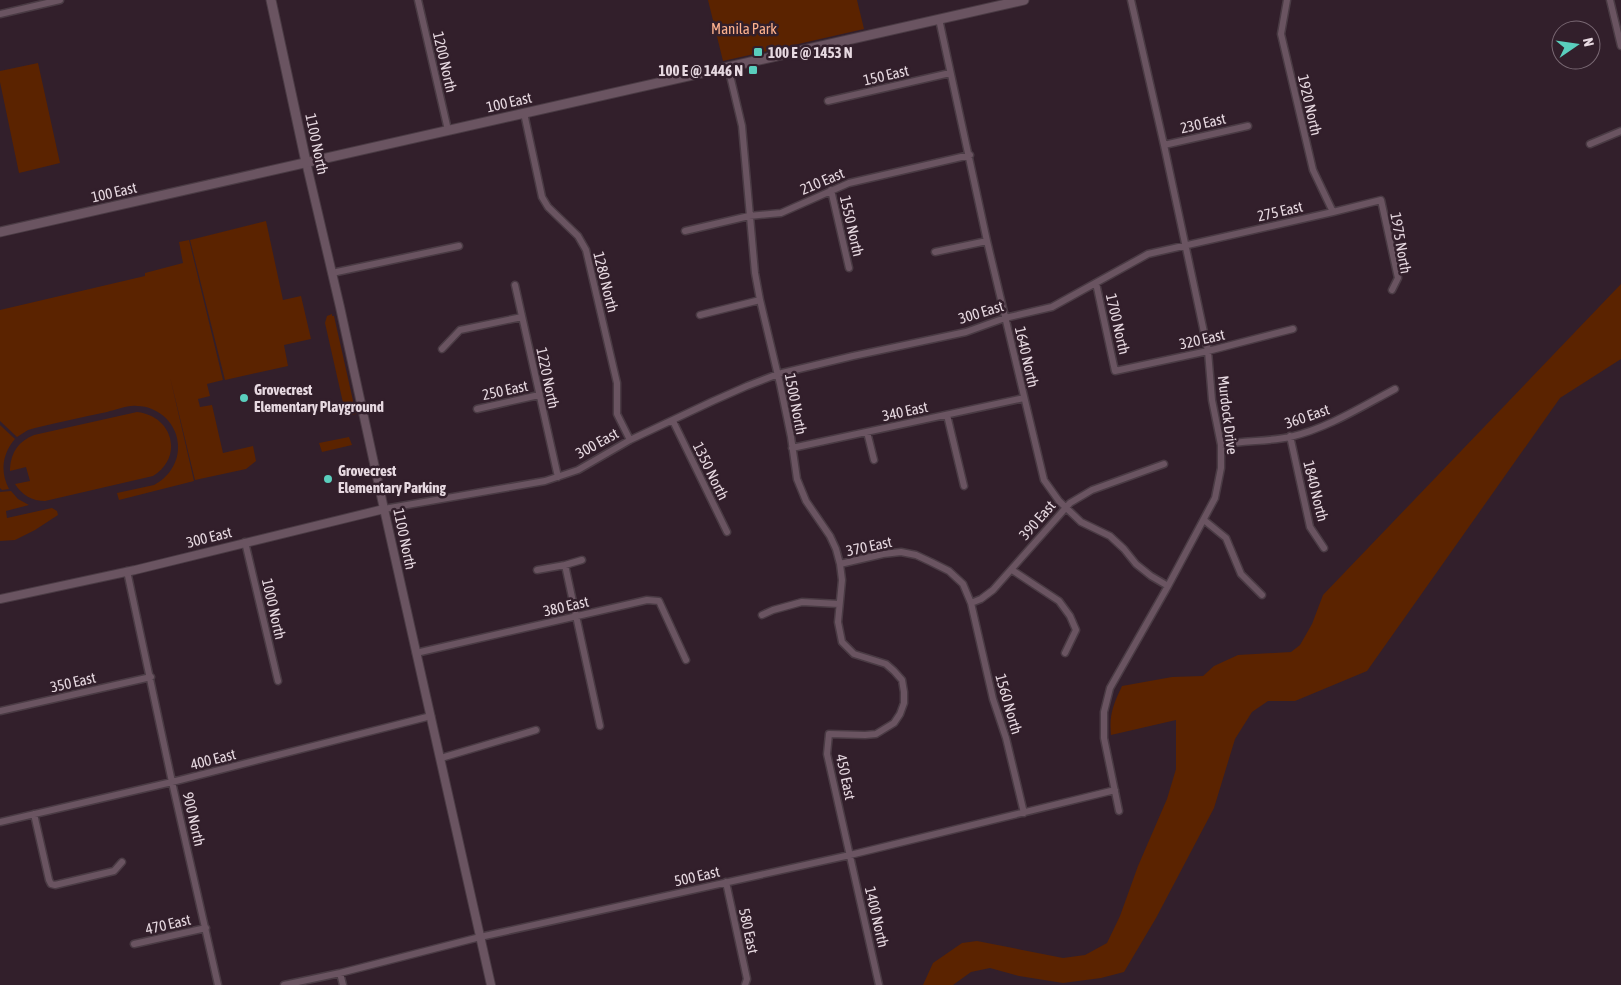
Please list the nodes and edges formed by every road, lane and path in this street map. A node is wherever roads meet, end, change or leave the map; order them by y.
1 (60, 0) edge
2 (271, 0) edge
3 (418, 0) edge
4 (1024, 0) edge
5 (1131, 0) edge
6 (1287, 0) edge
7 (1610, 0) edge
8 (0, 14) edge
9 (939, 19) junction
10 (1621, 46) edge
11 (728, 67) junction
12 (950, 73) junction
13 (828, 101) dead end
14 (524, 113) junction
15 (1248, 126) dead end
16 (448, 130) junction
17 (1621, 131) edge
18 (1590, 144) dead end
19 (1164, 145) junction
20 (970, 155) junction
21 (306, 162) junction
22 (831, 190) junction
23 (1380, 200) joint
24 (1333, 212) junction
25 (749, 216) junction
26 (685, 231) dead end
27 (0, 232) edge
28 (987, 241) junction
29 (459, 246) dead end
30 (1186, 246) junction
31 (935, 252) dead end
32 (849, 268) dead end
33 (332, 273) junction
34 (1096, 283) junction
35 (515, 284) dead end
36 (1392, 290) dead end
37 (760, 300) junction
38 (700, 315) dead end
39 (522, 317) junction
40 (1005, 318) junction
41 (1293, 329) dead end
42 (442, 349) dead end
43 (1208, 351) junction
44 (1115, 371) joint
45 (778, 374) junction
46 (1394, 388) dead end
47 (539, 395) junction
48 (1024, 398) junction
49 (477, 409) dead end
50 (948, 414) junction
51 (673, 421) junction
52 (867, 432) junction
53 (1290, 436) junction
54 (630, 440) junction
55 (1221, 445) junction
56 (792, 448) junction
57 (874, 460) dead end
58 (1164, 464) dead end
59 (558, 477) junction
60 (964, 486) dead end
61 (1066, 506) junction
62 (384, 509) junction
63 (1204, 520) junction
64 (727, 532) dead end
65 (245, 542) junction
66 (1324, 548) dead end
67 (582, 560) dead end
68 (840, 564) junction
69 (565, 565) junction
70 (537, 570) dead end
71 (1012, 570) junction
72 (127, 571) junction
73 (1168, 586) junction
74 (1262, 595) dead end
75 (0, 599) edge
76 (971, 603) junction
77 (839, 604) junction
78 (762, 615) dead end
79 (576, 616) junction
80 (416, 653) junction
81 (1065, 653) dead end
82 (686, 660) dead end
83 (150, 677) junction
84 (278, 680) dead end
85 (904, 703) joint
86 (0, 711) edge
87 (431, 716) junction
88 (600, 726) dead end
89 (536, 730) dead end
90 (441, 758) junction
91 (172, 782) junction
92 (1115, 790) junction
93 (1119, 811) dead end
94 (1024, 813) junction
95 (34, 814) junction
96 (0, 822) edge
97 (850, 855) junction
98 (122, 862) dead end
99 (726, 882) junction
100 (206, 928) junction
101 (480, 937) junction
102 (134, 944) dead end
103 (340, 973) junction
104 (218, 985) edge
105 (284, 985) edge
106 (343, 985) edge
107 (491, 985) edge
108 (745, 985) edge
109 (879, 985) edge

1 - 8 street
2 - 21 main road, 1100 North
3 - 16 street, 1200 North
4 - 9 main road, 100 East
5 - 19 street, Murdock Drive
6 - 24 street, 1920 North
7 - 10 street
9 - 11 main road, 100 East
9 - 12 street, 1640 North
11 - 14 main road, 100 East
11 - 25 street, 1500 North
12 - 13 street, 150 East
12 - 20 street, 1640 North
14 - 16 main road, 100 East
14 - 54 street, 1280 North
15 - 19 street, 230 East
16 - 21 main road, 100 East
17 - 18 street
19 - 30 street, Murdock Drive
20 - 22 street, 210 East
20 - 28 street, 1640 North
21 - 27 main road, 100 East
21 - 33 street, 1100 North
22 - 25 street, 210 East
22 - 32 street, 1550 North
23 - 24 street, 275 East
23 - 36 street, 1975 North
24 - 30 street, 275 East
25 - 26 street, 210 East
25 - 37 street, 1500 North
28 - 31 street
28 - 40 street, 1640 North
29 - 33 street
30 - 34 street, 300 East
30 - 43 street, Murdock Drive
33 - 62 street, 1100 North
34 - 40 street, 300 East
34 - 44 street, 1700 North
35 - 39 street, 1220 North
37 - 38 street
37 - 45 street, 1500 North
39 - 42 street
39 - 47 street, 1220 North
40 - 45 street, 300 East
40 - 48 street, 1640 North
41 - 43 street, 320 East
43 - 44 street, 320 East
43 - 55 street, Murdock Drive
45 - 51 street, 300 East
45 - 56 street, 1500 North
46 - 53 street, 360 East
47 - 49 street, 250 East
47 - 59 street, 1220 North
48 - 50 street, 340 East
48 - 61 street, 1640 North
50 - 52 street, 340 East
50 - 60 street
51 - 54 street, 300 East
51 - 64 street, 1350 North
52 - 56 street, 340 East
52 - 57 street
53 - 55 street, 360 East
53 - 66 street, 1840 North
54 - 59 street, 300 East
55 - 63 street, Murdock Drive
56 - 68 street, 1500 North
58 - 61 street, 390 East
59 - 62 street, 300 East
61 - 71 street, 390 East
61 - 73 street, 1640 North
62 - 65 street, 300 East
62 - 80 street, 1100 North
63 - 73 street, Murdock Drive
63 - 74 street
65 - 72 street, 300 East
65 - 84 street, 1000 North
67 - 69 street
68 - 76 street, 370 East
68 - 77 street, 1500 North
69 - 70 street
69 - 79 street
71 - 76 street, 390 East
71 - 81 street
72 - 75 street, 300 East
72 - 83 street, 900 North
73 - 92 street, Murdock Drive
76 - 94 street, 1560 North
77 - 78 street
77 - 85 street, 1500 North
79 - 80 street, 380 East
79 - 82 street, 380 East
79 - 88 street
80 - 87 street, 1100 North
83 - 86 street, 350 East
83 - 91 street, 900 North
85 - 97 street, 450 East
87 - 90 street, 1100 North
87 - 91 street, 400 East
89 - 90 street
90 - 101 street, 1100 North
91 - 95 street, 400 East
91 - 100 street, 900 North
92 - 93 street, Murdock Drive
92 - 94 street, 500 East
94 - 97 street, 500 East
95 - 96 street, 400 East
95 - 98 street
97 - 99 street, 500 East
97 - 109 street, 1400 North
99 - 101 street, 500 East
99 - 108 street, 580 East
100 - 102 street, 470 East
100 - 104 street, 900 North
101 - 103 street, 500 East
101 - 107 street, 1100 North
103 - 105 street, 500 East
103 - 106 street

